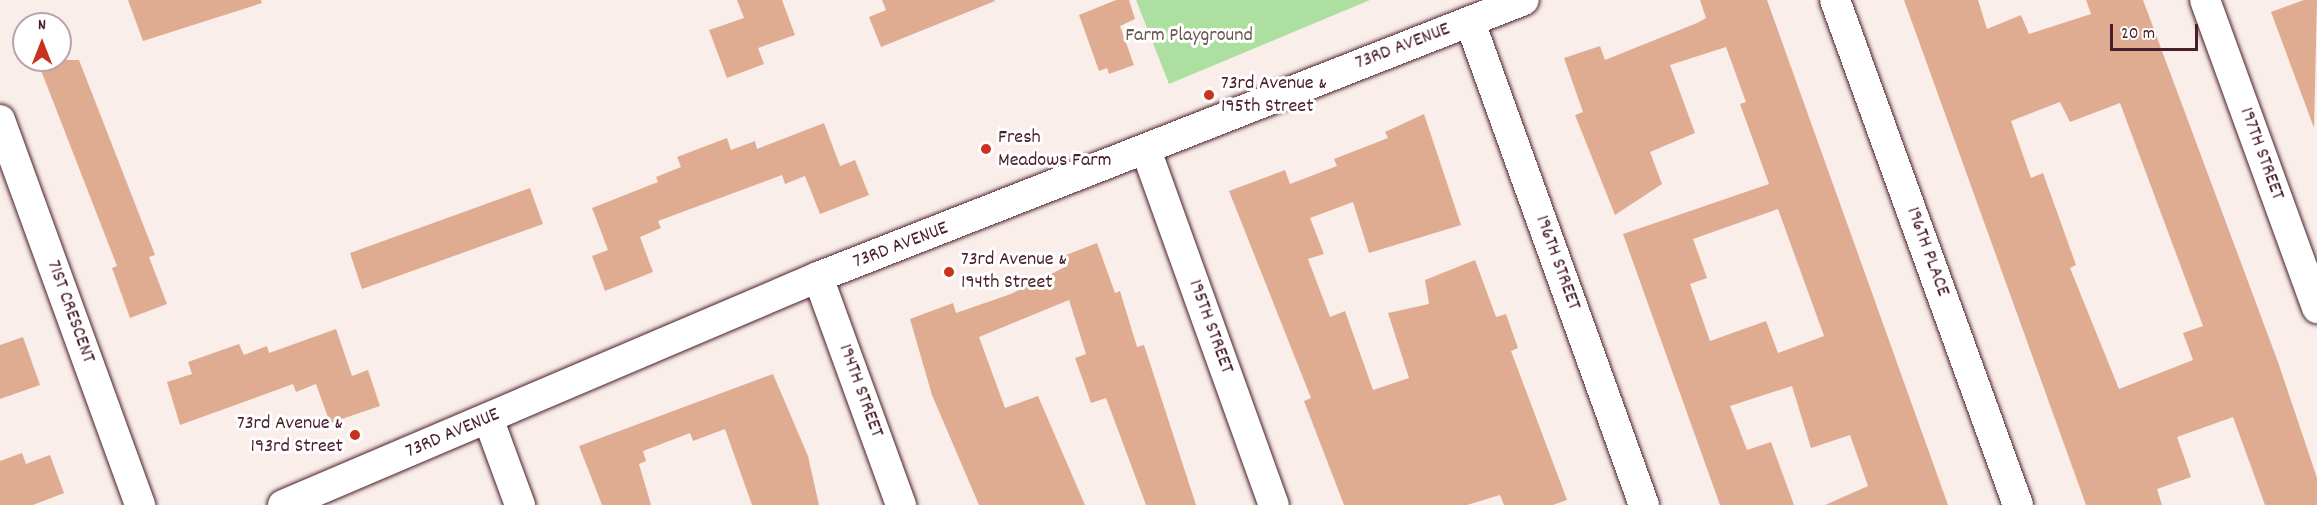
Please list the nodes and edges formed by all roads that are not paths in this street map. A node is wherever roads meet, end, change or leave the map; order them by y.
1 (1524, 0) edge
2 (1835, 0) edge
3 (2205, 0) edge
4 (1470, 22) junction
5 (0, 120) edge
6 (1146, 150) junction
7 (818, 277) junction
8 (2317, 308) edge
9 (488, 418) junction
10 (140, 505) edge
11 (284, 505) edge
12 (520, 505) edge
13 (901, 505) edge
14 (1274, 505) edge
15 (1644, 505) edge
16 (2018, 505) edge

1 - 4 street, 73RD AVENUE
2 - 16 street, 196TH PLACE
3 - 8 street, 197TH STREET
4 - 6 street, 73RD AVENUE
4 - 15 street, 196TH STREET
5 - 10 street, 71ST CRESCENT
6 - 7 street, 73RD AVENUE
6 - 14 street, 195TH STREET
7 - 9 street, 73RD AVENUE
7 - 13 street, 194TH STREET
9 - 11 street, 73RD AVENUE
9 - 12 street

